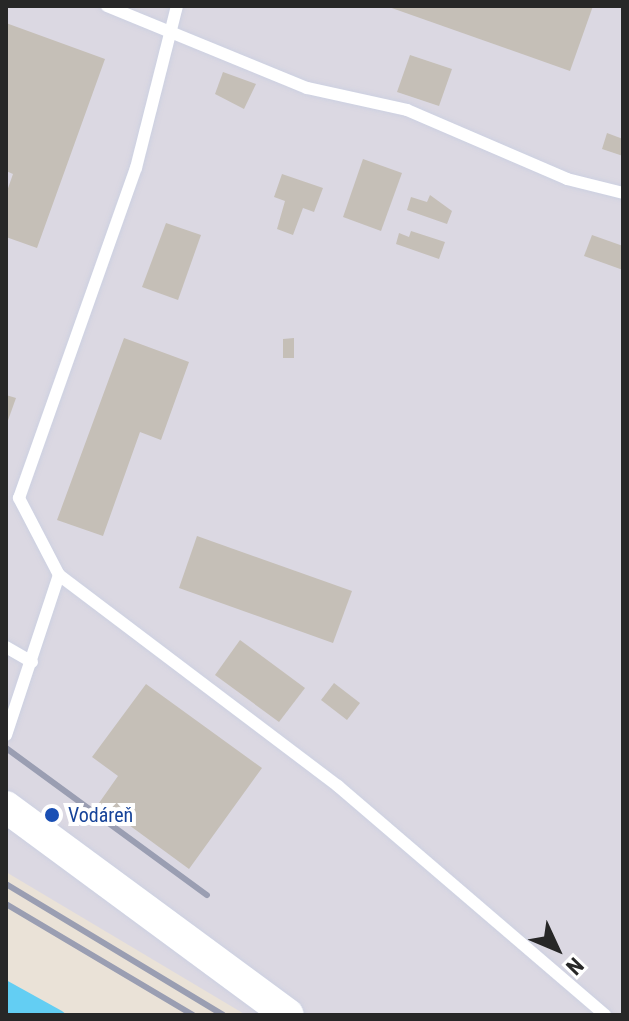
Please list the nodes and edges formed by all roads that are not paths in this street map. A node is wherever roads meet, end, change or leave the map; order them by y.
1 (107, 6) edge
2 (177, 6) edge
3 (169, 28) junction
4 (623, 193) edge
5 (59, 575) junction
6 (6, 647) edge
7 (32, 662) junction
8 (6, 735) edge
9 (6, 807) edge
10 (288, 1015) edge
11 (605, 1015) edge

1 - 3 lane
2 - 3 lane
3 - 4 lane
3 - 5 lane
5 - 7 lane
5 - 11 lane
6 - 7 lane
7 - 8 lane
9 - 10 street

